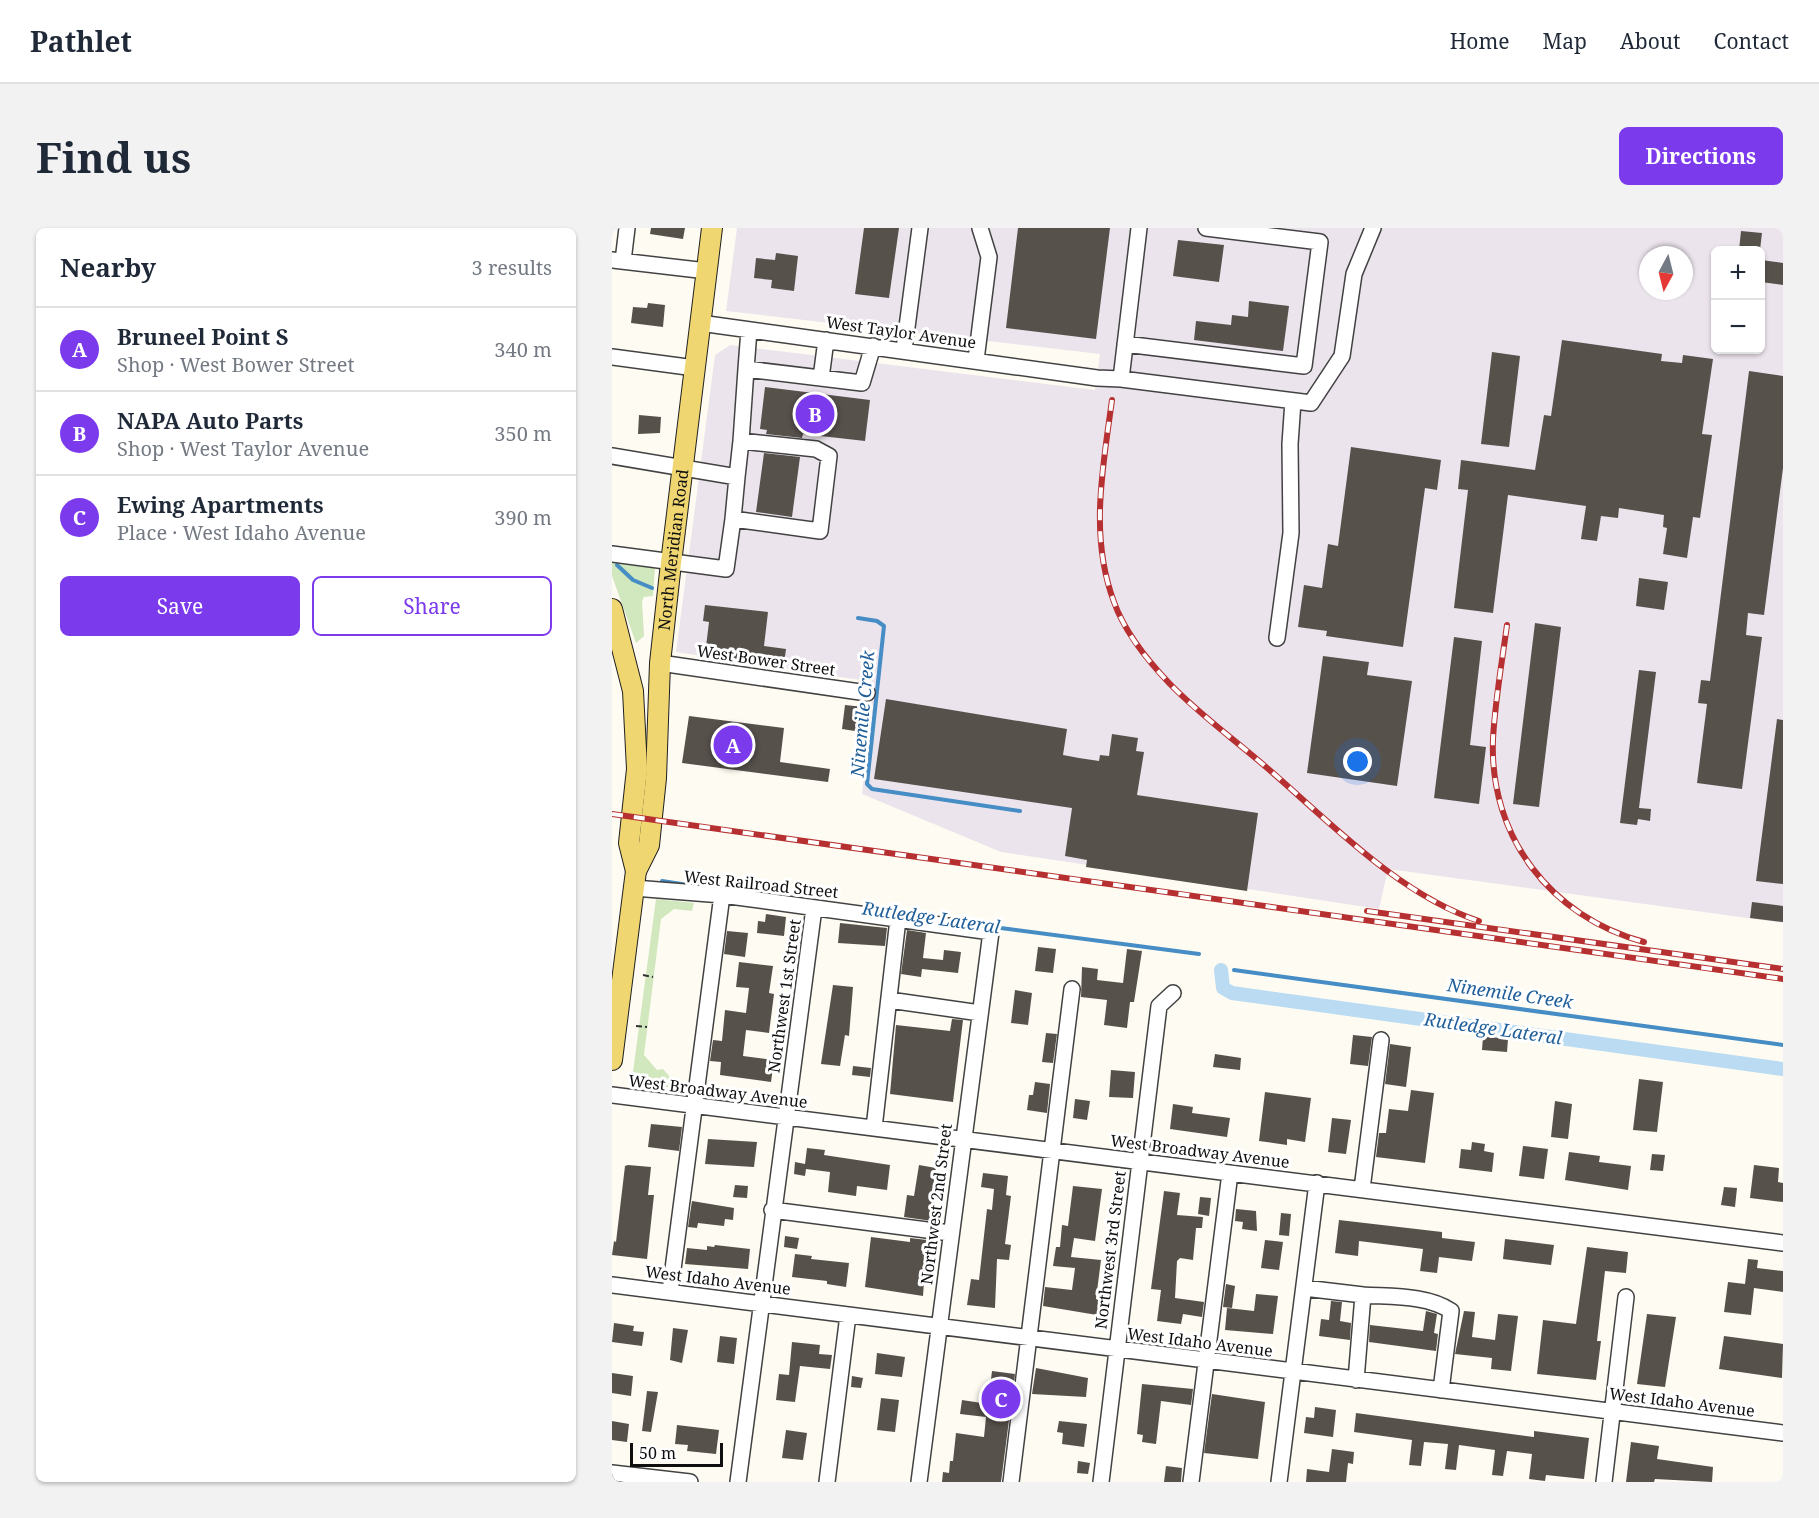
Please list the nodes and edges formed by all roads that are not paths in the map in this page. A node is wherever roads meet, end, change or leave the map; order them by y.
1 (627, 228) edge
2 (712, 228) edge
3 (920, 228) edge
4 (980, 228) edge
5 (1139, 228) edge
6 (1206, 228) edge
7 (1372, 228) edge
8 (617, 261) edge
9 (707, 271) junction
10 (700, 323) junction
11 (749, 330) junction
12 (826, 340) junction
13 (1125, 344) junction
14 (873, 346) junction
15 (904, 350) junction
16 (612, 357) edge
17 (976, 360) junction
18 (695, 368) junction
19 (746, 369) junction
20 (821, 378) junction
21 (1121, 379) junction
22 (1293, 401) junction
23 (741, 441) junction
24 (612, 456) edge
25 (682, 466) junction
26 (737, 477) junction
27 (733, 519) junction
28 (612, 554) edge
29 (670, 563) junction
30 (612, 609) edge
31 (1277, 638) dead end
32 (619, 654) edge
33 (660, 663) junction
34 (867, 693) dead end
35 (635, 879) junction
36 (722, 895) junction
37 (814, 908) junction
38 (898, 919) junction
39 (991, 932) joint
40 (1071, 989) dead end
41 (1173, 993) dead end
42 (889, 1000) junction
43 (980, 1013) junction
44 (1381, 1040) dead end
45 (612, 1060) edge
46 (612, 1095) edge
47 (695, 1106) junction
48 (786, 1118) junction
49 (874, 1128) junction
50 (962, 1139) junction
51 (1052, 1150) junction
52 (1140, 1161) junction
53 (1230, 1173) junction
54 (1317, 1183) junction
55 (1362, 1189) junction
56 (772, 1210) junction
57 (950, 1233) junction
58 (1783, 1243) edge
59 (612, 1285) edge
60 (1304, 1288) junction
61 (670, 1292) junction
62 (1363, 1295) junction
63 (1626, 1297) dead end
64 (760, 1303) junction
65 (848, 1315) junction
66 (938, 1328) junction
67 (1029, 1339) junction
68 (1116, 1350) junction
69 (1206, 1361) junction
70 (1293, 1372) junction
71 (1356, 1380) junction
72 (1441, 1390) junction
73 (1613, 1412) junction
74 (1783, 1433) edge
75 (612, 1473) edge
76 (690, 1482) edge
77 (738, 1482) edge
78 (827, 1482) edge
79 (919, 1482) edge
80 (1011, 1482) edge
81 (1101, 1482) edge
82 (1191, 1482) edge
83 (1280, 1482) edge
84 (1604, 1482) edge

1 - 8 street
2 - 9 main road, North Meridian Road
3 - 15 street
4 - 17 street
5 - 13 street
6 - 13 street
7 - 22 street
8 - 9 street
9 - 10 main road, North Meridian Road
10 - 11 street, West Taylor Avenue
10 - 18 main road, North Meridian Road
11 - 12 street, West Taylor Avenue
11 - 19 street
12 - 14 street, West Taylor Avenue
12 - 20 street
13 - 21 street
14 - 15 street, West Taylor Avenue
14 - 20 street
15 - 17 street, West Taylor Avenue
16 - 18 street
17 - 21 street, West Taylor Avenue
18 - 25 main road, North Meridian Road
19 - 20 street
19 - 23 street
21 - 22 street, West Taylor Avenue
22 - 31 street
23 - 26 street
23 - 27 street
24 - 25 street
25 - 26 street
25 - 29 main road, North Meridian Road
26 - 27 street
27 - 29 street
28 - 29 street
29 - 33 main road, North Meridian Road
30 - 32 main road, North Meridian Road
32 - 35 main road, North Meridian Road
33 - 34 street, West Bower Street
33 - 35 main road, North Meridian Road
35 - 36 street, West Railroad Street
35 - 45 main road, North Meridian Road
36 - 37 street, West Railroad Street
36 - 47 street
37 - 38 street, West Railroad Street
37 - 48 street, Northwest 1st Street
38 - 39 street, West Railroad Street
38 - 42 street
39 - 43 street, Northwest 2nd Street
40 - 51 street
41 - 52 street, Northwest 3rd Street
42 - 43 street
42 - 49 street
43 - 50 street, Northwest 2nd Street
44 - 55 street
46 - 47 street, West Broadway Avenue
47 - 48 street, West Broadway Avenue
47 - 61 street
48 - 49 street, West Broadway Avenue
48 - 56 street, Northwest 1st Street
49 - 50 street, West Broadway Avenue
50 - 51 street, West Broadway Avenue
50 - 57 street, Northwest 2nd Street
51 - 52 street, West Broadway Avenue
51 - 67 street
52 - 53 street, West Broadway Avenue
52 - 68 street, Northwest 3rd Street
53 - 54 street, West Broadway Avenue
53 - 69 street
54 - 55 street, West Broadway Avenue
54 - 60 street
55 - 58 street, West Broadway Avenue
56 - 57 street
56 - 64 street, Northwest 1st Street
57 - 66 street, Northwest 2nd Street
59 - 61 street, West Idaho Avenue
60 - 62 street
60 - 70 street
61 - 64 street, West Idaho Avenue
62 - 71 street
62 - 72 street
63 - 73 street
64 - 65 street, West Idaho Avenue
64 - 77 street, Northwest 1st Street
65 - 66 street, West Idaho Avenue
65 - 78 street
66 - 67 street, West Idaho Avenue
66 - 79 street, Northwest 2nd Street
67 - 68 street, West Idaho Avenue
67 - 80 street
68 - 69 street, West Idaho Avenue
68 - 81 street, Northwest 3rd Street
69 - 70 street, West Idaho Avenue
69 - 82 street
70 - 71 street, West Idaho Avenue
70 - 83 street
71 - 72 street, West Idaho Avenue
72 - 73 street, West Idaho Avenue
73 - 74 street, West Idaho Avenue
73 - 84 street
75 - 76 street

